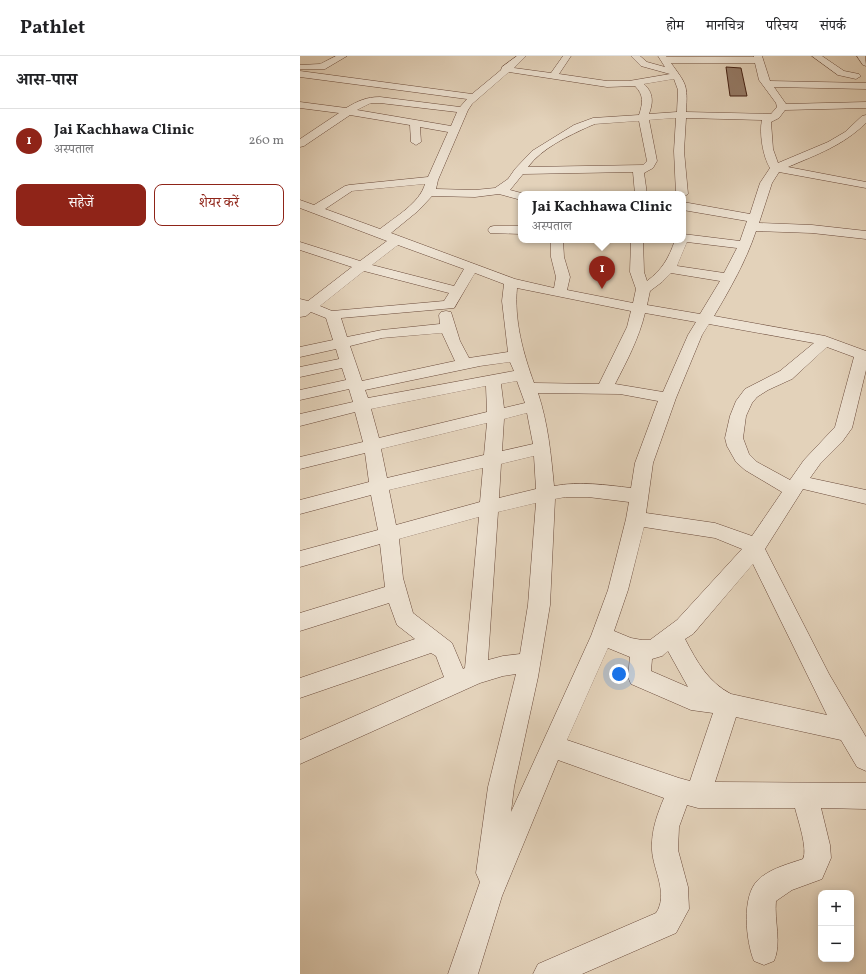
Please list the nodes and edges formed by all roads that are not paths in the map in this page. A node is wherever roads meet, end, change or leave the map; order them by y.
1 (343, 56) edge
2 (522, 56) edge
3 (567, 56) edge
4 (635, 56) edge
5 (816, 56) edge
6 (861, 56) edge
7 (664, 58) edge
8 (715, 58) edge
9 (759, 58) edge
10 (866, 63) edge
11 (300, 67) edge
12 (505, 70) junction
13 (866, 70) edge
14 (300, 74) edge
15 (675, 74) junction
16 (553, 77) junction
17 (636, 82) junction
18 (864, 82) edge
19 (767, 84) junction
20 (682, 87) junction
21 (662, 88) dead end
22 (473, 97) junction
23 (300, 105) edge
24 (782, 107) junction
25 (463, 110) junction
26 (349, 111) junction
27 (682, 115) junction
28 (643, 117) junction
29 (772, 117) junction
30 (865, 117) edge
31 (415, 122) junction
32 (455, 130) junction
33 (416, 142) dead end
34 (300, 144) edge
35 (645, 168) junction
36 (776, 168) junction
37 (519, 171) junction
38 (432, 180) junction
39 (866, 185) edge
40 (499, 191) junction
41 (641, 191) edge
42 (682, 191) edge
43 (429, 192) junction
44 (518, 195) edge
45 (305, 207) edge
46 (686, 207) edge
47 (754, 223) junction
48 (494, 230) dead end
49 (518, 230) edge
50 (382, 234) junction
51 (866, 235) edge
52 (397, 239) junction
53 (686, 239) edge
54 (556, 243) edge
55 (637, 243) edge
56 (681, 243) edge
57 (745, 245) junction
58 (300, 246) edge
59 (362, 266) junction
60 (472, 268) junction
61 (669, 269) junction
62 (728, 278) junction
63 (511, 282) junction
64 (643, 289) junction
65 (458, 292) junction
66 (559, 293) junction
67 (449, 305) junction
68 (303, 308) edge
69 (639, 308) junction
70 (331, 315) junction
71 (703, 320) junction
72 (450, 334) junction
73 (825, 341) junction
74 (300, 352) edge
75 (344, 353) junction
76 (864, 355) edge
77 (465, 364) junction
78 (300, 372) edge
79 (493, 380) junction
80 (525, 381) junction
81 (355, 385) junction
82 (605, 388) junction
83 (300, 395) edge
84 (668, 398) junction
85 (362, 405) junction
86 (496, 414) junction
87 (300, 420) edge
88 (372, 445) junction
89 (542, 448) junction
90 (492, 459) junction
91 (300, 462) edge
92 (379, 486) junction
93 (796, 486) junction
94 (546, 494) junction
95 (638, 496) junction
96 (866, 497) edge
97 (300, 507) edge
98 (488, 507) junction
99 (636, 519) junction
100 (389, 536) junction
101 (755, 548) junction
102 (300, 559) edge
103 (397, 592) junction
104 (300, 622) edge
105 (602, 636) junction
106 (672, 636) junction
107 (435, 642) junction
108 (642, 650) junction
109 (529, 664) junction
110 (467, 678) junction
111 (300, 688) edge
112 (728, 704) junction
113 (848, 731) junction
114 (552, 746) junction
115 (300, 752) edge
116 (866, 759) edge
117 (688, 793) junction
118 (805, 795) junction
119 (866, 796) edge
120 (488, 896) junction
121 (764, 951) dead end
122 (463, 974) edge
123 (548, 974) edge

1 - 11 street
2 - 12 street
3 - 16 street
4 - 15 street
5 - 18 street
6 - 10 street
7 - 8 street
7 - 15 street
8 - 9 street
9 - 19 street
12 - 16 street
12 - 22 street
13 - 18 street
14 - 22 street
15 - 17 street
15 - 20 street
16 - 17 street
17 - 28 street
18 - 19 street
19 - 24 street
20 - 21 street
20 - 27 street
22 - 25 street
23 - 26 street
24 - 29 street
24 - 30 street
25 - 26 street
25 - 32 street
26 - 31 street
26 - 34 street
27 - 28 street
27 - 29 street
27 - 42 street
28 - 35 street
28 - 37 street
29 - 36 street
30 - 36 street
31 - 32 street
31 - 33 street
32 - 38 street
35 - 37 street
35 - 41 street
36 - 39 street
36 - 47 street
37 - 40 street
38 - 43 street
38 - 45 street
40 - 43 street
40 - 44 street
43 - 50 street
45 - 50 street
46 - 47 street
47 - 51 street
47 - 57 street
48 - 49 street
50 - 52 street
52 - 59 street
52 - 60 street
53 - 57 street
54 - 66 street
55 - 64 street
56 - 61 street
57 - 62 street
58 - 59 street
59 - 65 street
59 - 68 street
60 - 63 street
60 - 65 street
61 - 62 street
61 - 64 street
62 - 71 street
63 - 66 street
63 - 80 street
64 - 69 street
65 - 67 street
66 - 69 street
67 - 70 street
67 - 72 street
68 - 70 street
69 - 71 street
69 - 82 street
70 - 75 street
71 - 73 street
71 - 84 street
72 - 75 street
72 - 77 street
73 - 76 street
73 - 93 street
74 - 75 street
75 - 78 street
75 - 81 street
76 - 93 street
77 - 80 street
77 - 81 street
79 - 80 street
79 - 85 street
79 - 86 street
80 - 82 street
80 - 86 street
80 - 89 street
81 - 83 street
81 - 85 street
82 - 84 street
84 - 95 street
85 - 87 street
85 - 88 street
86 - 88 street
86 - 90 street
88 - 91 street
88 - 92 street
89 - 90 street
89 - 94 street
90 - 92 street
90 - 98 street
92 - 97 street
92 - 100 street
93 - 96 street
93 - 101 street
94 - 95 street
94 - 98 street
94 - 109 street
95 - 99 street
98 - 100 street
98 - 110 street
99 - 101 street
99 - 105 street
100 - 102 street
100 - 103 street
101 - 106 street
101 - 113 street
103 - 104 street
103 - 107 street
105 - 108 street
105 - 114 street
106 - 108 street
106 - 112 street
107 - 110 street
107 - 111 street
108 - 112 street
109 - 110 street
109 - 120 street
110 - 115 street
112 - 113 street
112 - 117 street
113 - 116 street
114 - 117 street
114 - 120 street
117 - 118 street
117 - 123 street
118 - 119 street
118 - 121 street
120 - 122 street

